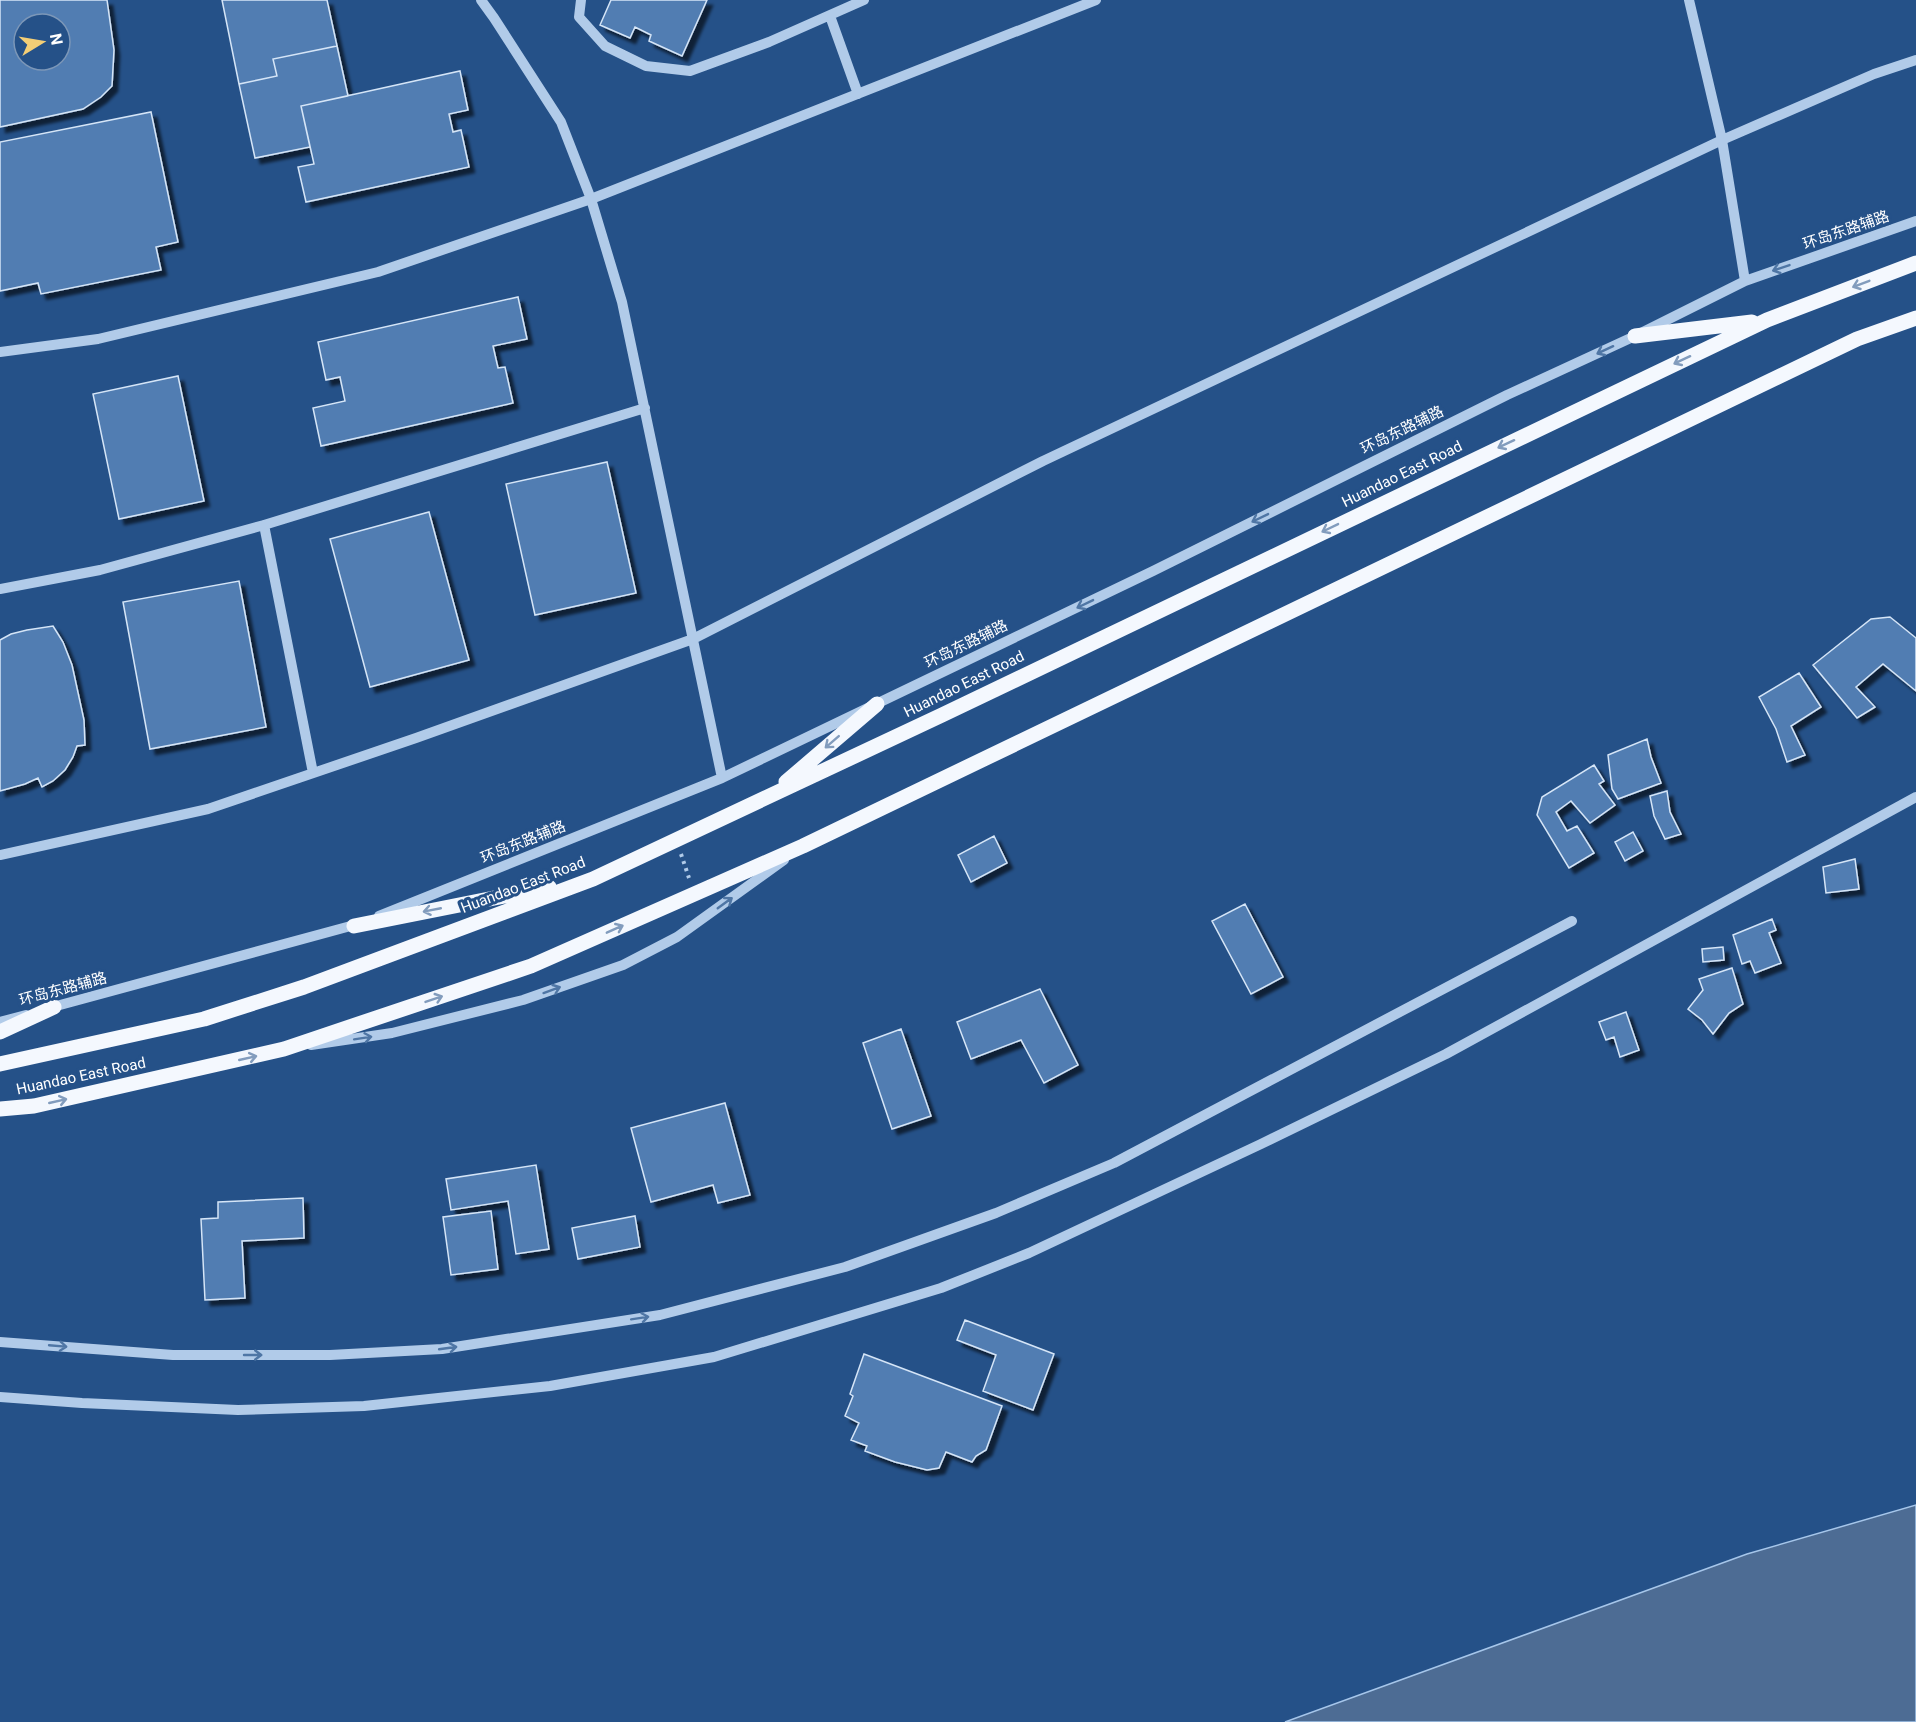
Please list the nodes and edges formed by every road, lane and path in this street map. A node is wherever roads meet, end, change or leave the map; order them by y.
1 (481, 0) edge
2 (581, 0) edge
3 (864, 0) edge
4 (1096, 0) edge
5 (1689, 0) edge
6 (830, 16) junction
7 (1916, 60) edge
8 (858, 94) junction
9 (1722, 140) junction
10 (591, 199) junction
11 (1916, 221) edge
12 (1916, 263) edge
13 (1745, 280) junction
14 (1916, 318) edge
15 (1767, 320) junction
16 (1635, 336) junction
17 (0, 352) edge
18 (645, 408) junction
19 (264, 525) junction
20 (0, 589) edge
21 (693, 639) junction
22 (877, 704) junction
23 (313, 773) junction
24 (722, 778) junction
25 (770, 796) junction
26 (1916, 797) edge
27 (676, 840) junction
28 (803, 846) junction
29 (0, 855) edge
30 (593, 879) junction
31 (694, 894) junction
32 (1572, 921) dead end
33 (354, 926) junction
34 (54, 1007) junction
35 (0, 1022) edge
36 (0, 1032) edge
37 (284, 1049) junction
38 (0, 1064) edge
39 (0, 1109) edge
40 (0, 1342) edge
41 (0, 1397) edge

1 - 10 street
2 - 6 street
3 - 6 street
4 - 8 street
5 - 9 street
6 - 8 street
7 - 9 street
8 - 10 street
9 - 13 street
9 - 21 street
10 - 17 street
10 - 18 street
11 -> 13 street, 环岛东路辅路
12 -> 15 main road, Huandao East Road
13 - 16 street, 环岛东路辅路
14 - 28 main road, Huandao East Road
15 - 16 main road
15 -> 25 main road, Huandao East Road
16 -> 22 street, 环岛东路辅路
18 - 19 street
18 - 21 street
19 - 20 street
19 - 23 street
21 - 23 street
21 - 24 street
22 - 24 street, 环岛东路辅路
22 -> 25 main road
23 - 29 street
24 - 33 street, 环岛东路辅路
25 - 27 main road, Huandao East Road
26 - 41 street
27 - 30 main road, Huandao East Road
27 - 31 path
28 - 31 main road, Huandao East Road
37 -> 28 street
30 -> 33 main road
30 - 38 main road, Huandao East Road
37 -> 31 main road, Huandao East Road
40 -> 32 street
33 - 34 street, 环岛东路辅路
34 - 35 street, 环岛东路辅路
34 - 36 main road
39 -> 37 main road, Huandao East Road

